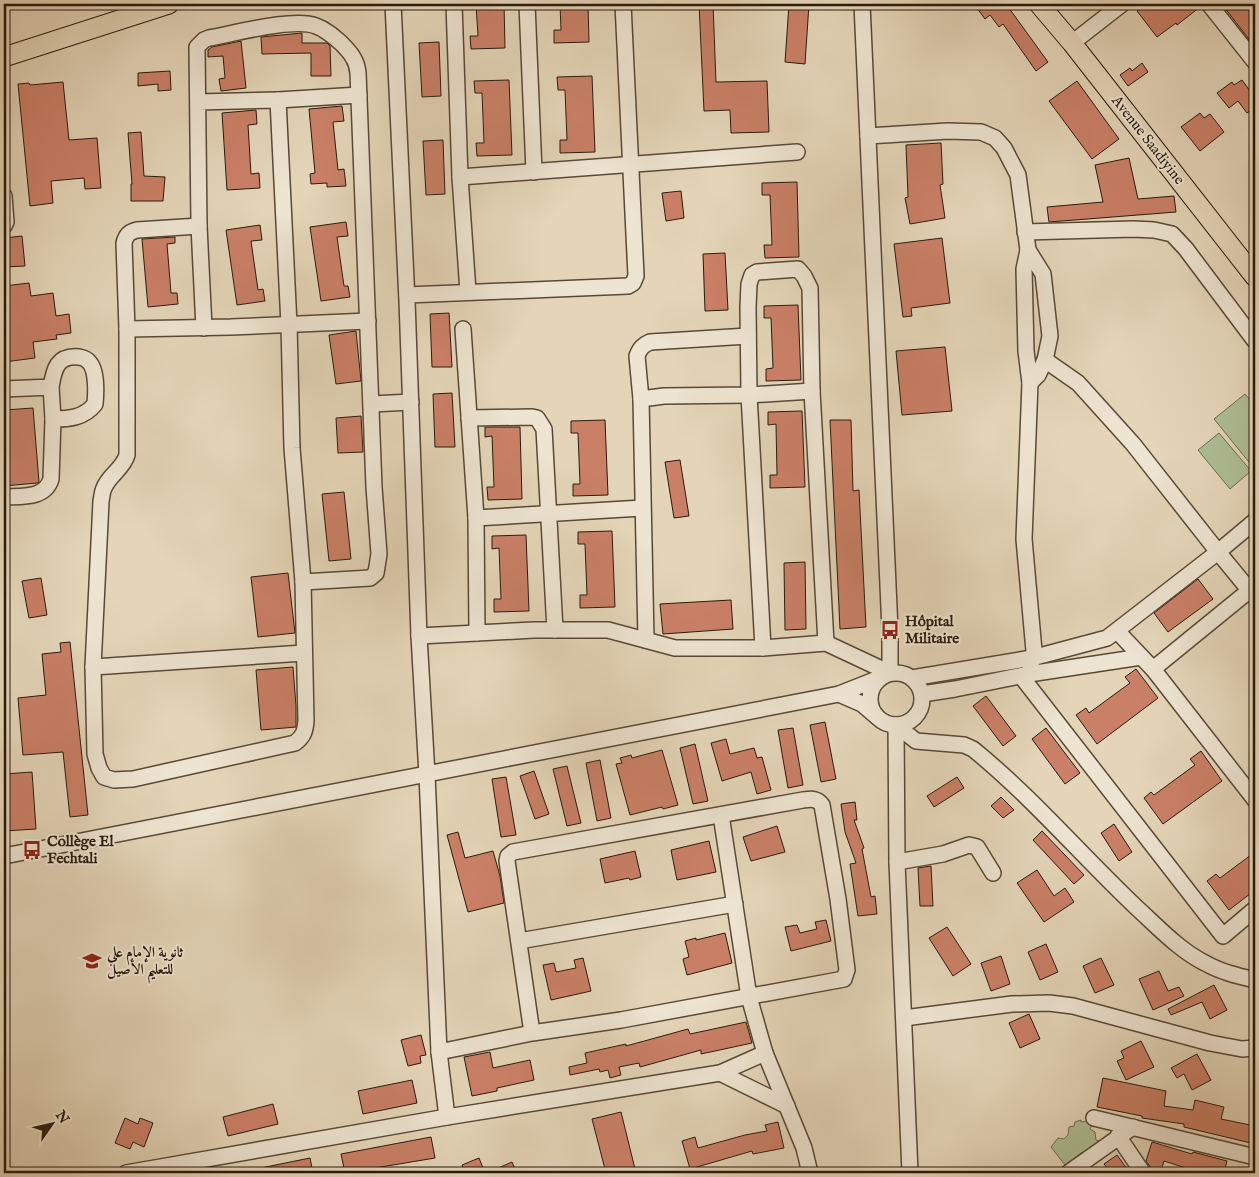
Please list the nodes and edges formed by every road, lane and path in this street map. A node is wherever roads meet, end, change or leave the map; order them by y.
1 (169, 4) edge
2 (454, 4) edge
3 (527, 4) edge
4 (624, 4) edge
5 (862, 4) edge
6 (1039, 4) edge
7 (1122, 4) edge
8 (1209, 4) edge
9 (394, 5) edge
10 (1072, 43) junction
11 (4, 57) edge
12 (1255, 62) edge
13 (359, 95) junction
14 (278, 100) junction
15 (198, 102) junction
16 (868, 136) junction
17 (797, 152) dead end
18 (631, 164) junction
19 (534, 172) junction
20 (460, 177) junction
21 (4, 196) edge
22 (4, 226) edge
23 (199, 226) junction
24 (1026, 232) junction
25 (1028, 250) junction
26 (1255, 277) edge
27 (468, 292) junction
28 (407, 294) junction
29 (368, 321) junction
30 (289, 325) junction
31 (204, 328) junction
32 (127, 329) junction
33 (463, 329) dead end
34 (748, 336) junction
35 (1255, 341) edge
36 (1045, 360) junction
37 (1030, 383) junction
38 (50, 387) junction
39 (4, 389) edge
40 (812, 391) junction
41 (749, 395) junction
42 (641, 399) junction
43 (411, 402) junction
44 (372, 404) junction
45 (469, 418) junction
46 (53, 419) junction
47 (4, 497) edge
48 (642, 508) junction
49 (549, 514) junction
50 (476, 518) junction
51 (1255, 521) edge
52 (1218, 552) junction
53 (303, 582) junction
54 (1253, 594) edge
55 (555, 630) junction
56 (1117, 631) junction
57 (477, 633) junction
58 (419, 636) junction
59 (646, 640) junction
60 (826, 643) junction
61 (763, 648) junction
62 (304, 653) junction
63 (1141, 657) junction
64 (1032, 658) junction
65 (93, 667) junction
66 (1153, 669) junction
67 (897, 675) junction
68 (1025, 675) junction
69 (839, 694) junction
70 (922, 694) junction
71 (878, 718) junction
72 (913, 720) junction
73 (896, 725) junction
74 (929, 742) junction
75 (427, 774) junction
76 (1255, 800) edge
77 (721, 815) junction
78 (4, 856) edge
79 (897, 862) junction
80 (993, 872) dead end
81 (735, 904) junction
82 (1255, 909) edge
83 (519, 941) junction
84 (1255, 980) edge
85 (750, 997) junction
86 (904, 1018) junction
87 (532, 1033) junction
88 (1255, 1048) edge
89 (439, 1052) junction
90 (765, 1053) junction
91 (720, 1073) junction
92 (786, 1106) junction
93 (447, 1118) junction
94 (1094, 1118) dead end
95 (1133, 1127) junction
96 (1118, 1136) junction
97 (1255, 1157) edge
98 (1088, 1167) edge
99 (169, 1170) edge
100 (126, 1173) edge
101 (810, 1173) edge
102 (910, 1173) edge
103 (1068, 1173) edge
104 (1143, 1173) edge

1 - 11 main road
2 - 20 street
3 - 19 street
4 - 18 street
5 - 16 street
6 - 10 main road, Avenue Saadiyine
7 - 10 street
8 - 12 street
9 - 28 street
10 - 26 main road, Avenue Saadiyine
13 - 14 street
13 - 15 street
13 - 29 street
14 - 15 street
14 - 30 street
15 - 23 street
16 - 24 street
16 - 67 street
17 - 18 street
18 - 19 street
18 - 27 street
19 - 20 street
20 - 27 street
21 - 22 street
23 - 31 street
23 - 32 street
24 - 25 street
24 - 35 street
25 - 36 street
25 - 37 street
27 - 28 street
28 - 43 street
29 - 30 street
29 - 44 street
30 - 31 street
30 - 53 street
31 - 32 street
32 - 65 street
33 - 45 street
34 - 40 street
34 - 41 street
34 - 42 street
36 - 37 street
36 - 52 street
37 - 64 street
38 - 39 street
38 - 46 street
38 - 46 street
40 - 41 street
40 - 60 street
41 - 42 street
41 - 61 street
42 - 48 street
43 - 44 street
43 - 58 street
44 - 53 street
45 - 49 street
45 - 50 street
46 - 47 street
48 - 49 street
48 - 59 street
49 - 50 street
49 - 55 street
50 - 57 street
51 - 52 street
52 - 54 street
52 - 56 street
53 - 62 street
54 - 66 street
55 - 57 street
55 - 59 street
56 - 63 street
56 - 64 street
57 - 58 street
58 - 75 street
59 - 61 street
60 - 61 street
60 - 67 street
62 - 65 street
62 - 65 street
63 - 66 street
63 - 68 street
64 - 67 street
64 - 68 street
66 - 76 street
67 - 69 street
67 - 70 street
67 - 71 street
68 - 70 street
68 - 82 street
69 - 71 street
69 - 75 street
70 - 72 street
71 - 73 street
72 - 73 street
72 - 74 street
73 - 74 street
73 - 79 street
74 - 84 street
75 - 78 street
75 - 89 street
77 - 81 street
77 - 83 street
77 - 85 street
79 - 80 street
79 - 86 street
81 - 83 street
81 - 85 street
83 - 87 street
85 - 87 street
85 - 90 street
86 - 88 street
86 - 102 street
87 - 89 street
89 - 93 street
90 - 91 street
90 - 92 street
91 - 92 street
91 - 93 street
92 - 101 street
93 - 99 street
94 - 95 street
95 - 96 street
95 - 97 street
96 - 98 street
96 - 104 street
98 - 103 street
99 - 100 street

